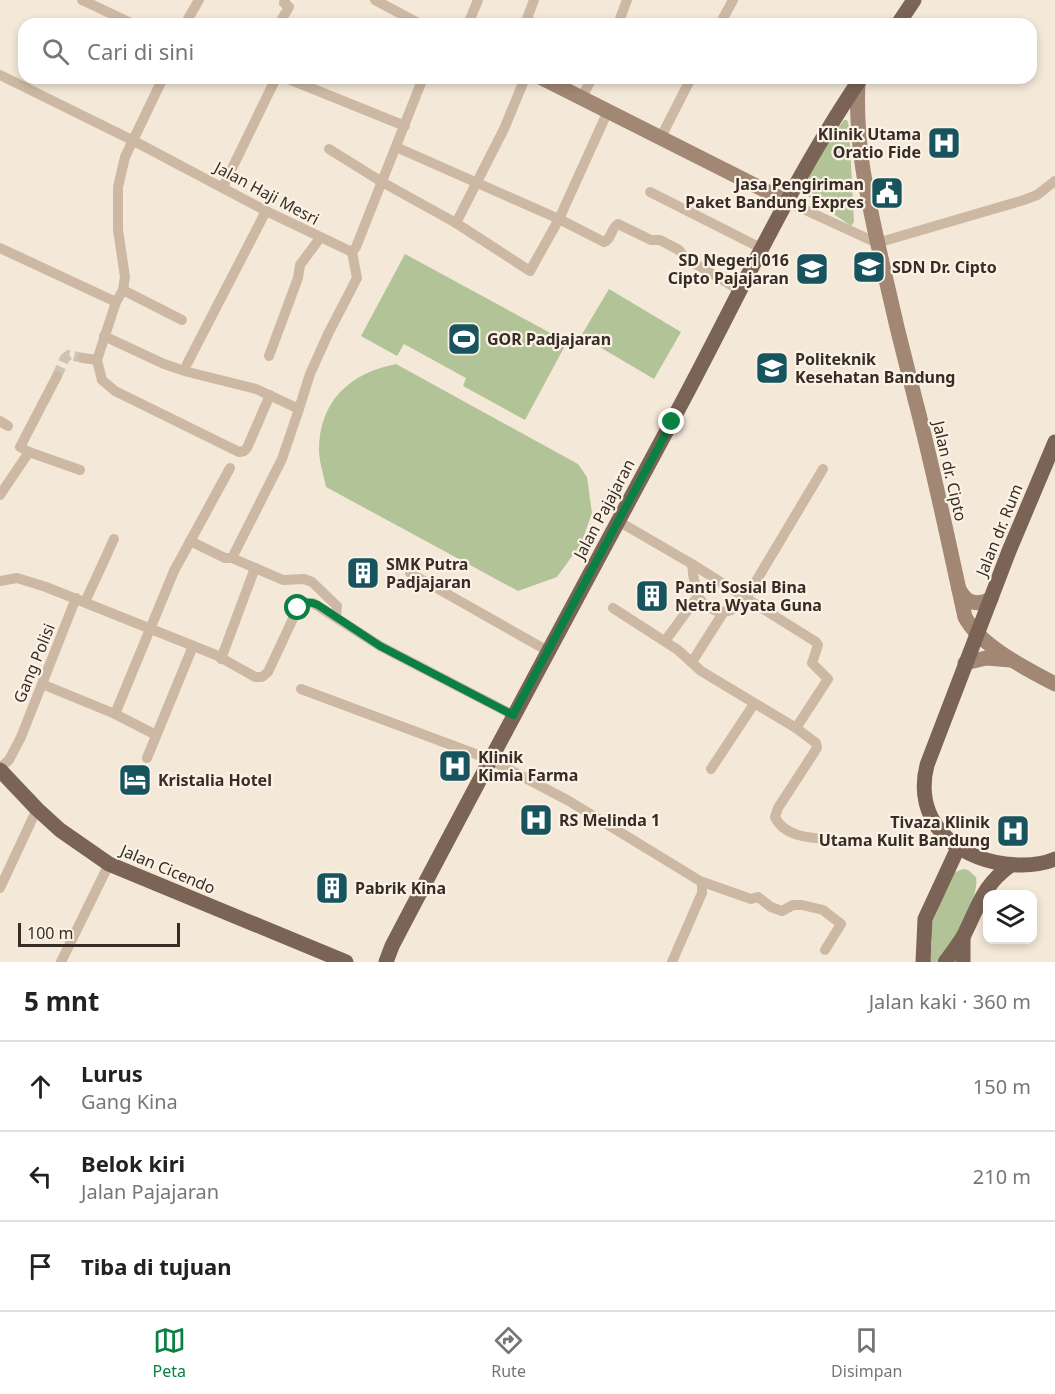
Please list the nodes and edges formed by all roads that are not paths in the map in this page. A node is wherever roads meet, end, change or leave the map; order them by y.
1 (82, 0) edge
2 (199, 0) edge
3 (285, 0) edge
4 (375, 0) edge
5 (478, 0) edge
6 (534, 0) edge
7 (627, 0) edge
8 (914, 0) edge
9 (731, 1) edge
10 (392, 4) edge
11 (120, 18) edge
12 (188, 18) edge
13 (283, 18) edge
14 (412, 18) edge
15 (470, 18) edge
16 (527, 18) edge
17 (622, 18) edge
18 (723, 18) edge
19 (902, 18) edge
20 (0, 75) edge
21 (18, 84) edge
22 (18, 84) edge
23 (160, 84) edge
24 (273, 84) edge
25 (301, 84) edge
26 (421, 84) edge
27 (523, 84) edge
28 (555, 84) edge
29 (589, 84) edge
30 (688, 84) edge
31 (857, 84) edge
32 (860, 84) edge
33 (582, 97) junction
34 (608, 111) junction
35 (405, 126) junction
36 (661, 137) junction
37 (134, 141) junction
38 (396, 147) junction
39 (329, 149) dead end
40 (1055, 181) edge
41 (382, 182) junction
42 (478, 182) junction
43 (223, 187) junction
44 (650, 192) dead end
45 (788, 202) junction
46 (266, 211) junction
47 (559, 219) junction
48 (456, 223) junction
49 (320, 238) junction
50 (878, 243) junction
51 (0, 248) edge
52 (763, 249) junction
53 (352, 252) junction
54 (123, 290) junction
55 (741, 291) junction
56 (116, 302) junction
57 (182, 320) dead end
58 (104, 336) junction
59 (268, 356) dead end
60 (83, 358) tunnel mouth
61 (97, 360) junction
62 (187, 364) dead end
63 (57, 376) tunnel mouth
64 (270, 395) junction
65 (299, 409) junction
66 (1055, 441) edge
67 (29, 452) junction
68 (230, 468) dead end
69 (823, 469) dead end
70 (80, 470) dead end
71 (0, 495) edge
72 (618, 521) junction
73 (114, 539) dead end
74 (190, 541) junction
75 (232, 558) junction
76 (692, 564) junction
77 (255, 568) junction
78 (410, 573) dead end
79 (0, 581) edge
80 (959, 589) junction
81 (698, 596) junction
82 (746, 598) junction
83 (991, 599) junction
84 (80, 600) junction
85 (613, 608) dead end
86 (723, 613) junction
87 (336, 617) junction
88 (149, 629) junction
89 (977, 633) junction
90 (665, 641) junction
91 (193, 646) junction
92 (548, 651) junction
93 (221, 659) junction
94 (1011, 660) junction
95 (692, 662) junction
96 (965, 663) junction
97 (42, 684) junction
98 (1055, 684) edge
99 (301, 689) dead end
100 (754, 704) junction
101 (115, 714) junction
102 (513, 715) junction
103 (796, 728) junction
104 (156, 735) junction
105 (147, 758) dead end
106 (489, 759) junction
107 (0, 769) edge
108 (711, 770) dead end
109 (37, 809) junction
110 (827, 839) dead end
111 (958, 848) junction
112 (1055, 859) edge
113 (951, 862) junction
114 (109, 864) junction
115 (1011, 865) junction
116 (702, 887) junction
117 (0, 888) edge
118 (985, 890) edge
119 (986, 890) edge
120 (983, 895) edge
121 (963, 937) junction
122 (825, 950) dead end
123 (61, 962) edge
124 (346, 962) edge
125 (386, 962) edge
126 (672, 962) edge
127 (923, 962) edge
128 (945, 962) edge
129 (963, 962) edge

1 - 11 street
2 - 12 street
3 - 13 street
4 - 10 street
5 - 15 street
6 - 16 street
7 - 17 street
8 - 19 main road
9 - 18 street
10 - 14 street
20 - 22 street, Jalan Haji Mesri
21 - 37 street, Jalan Haji Mesri
23 - 37 street
24 - 43 street
25 - 35 street
26 - 35 street
27 - 42 street
28 - 33 main road
29 - 33 street
30 - 36 street
31 - 45 main road, Jalan Pajajaran
32 - 50 main road, Jalan dr. Cipto
33 - 34 main road
34 - 36 main road
34 - 47 street
35 - 38 street
36 - 45 main road
37 - 43 street, Jalan Haji Mesri
37 - 54 street
38 - 41 street
38 - 42 street
39 - 41 street
40 - 50 street
41 - 48 street
41 - 53 street
42 - 47 street
42 - 48 street
43 - 46 street, Jalan Haji Mesri
44 - 52 street
45 - 50 street
45 - 52 main road, Jalan Pajajaran
46 - 49 street, Jalan Haji Mesri
46 - 62 street
47 - 48 street
47 - 55 street
49 - 53 street, Jalan Haji Mesri
49 - 59 street
50 - 80 main road, Jalan dr. Cipto
51 - 56 street
52 - 55 main road, Jalan Pajajaran
53 - 65 street
54 - 56 street
54 - 57 street
55 - 72 main road, Jalan Pajajaran
56 - 58 street
58 - 61 street
58 - 64 street
60 - 61 street
61 - 64 street
63 - 67 street
64 - 65 street
65 - 75 street
66 - 83 main road, Jalan dr. Rum
67 - 70 street
67 - 71 street
68 - 74 street
69 - 82 street
72 - 76 street
72 - 92 main road, Jalan Pajajaran
73 - 84 street, Gang Polisi
74 - 75 street
74 - 88 street
75 - 77 street
76 - 81 street
76 - 82 street
77 - 87 street
77 - 93 street
78 - 92 street
79 - 84 street
80 - 83 main road
80 - 89 main road, Jalan dr. Cipto
81 - 86 street
81 - 90 street
82 - 86 street
82 - 103 street
83 - 89 main road, Jalan dr. Rum
84 - 88 street
84 - 97 street, Gang Polisi
85 - 90 street
86 - 95 street
87 - 93 street
87 - 102 street
88 - 91 street
88 - 101 street
89 - 94 main road
89 - 96 main road
90 - 95 street
91 - 93 street
91 - 104 street
92 - 102 main road, Jalan Pajajaran
94 - 96 main road
94 - 98 main road
95 - 100 street
96 - 111 main road
97 - 101 street
97 - 107 street, Gang Polisi
99 - 106 street
100 - 103 street
100 - 108 street
101 - 104 street
102 - 106 main road, Jalan Pajajaran
103 - 110 street
104 - 105 street
106 - 116 street
106 - 125 main road, Jalan Pajajaran
107 - 109 main road, Jalan Cicendo
109 - 114 main road, Jalan Cicendo
109 - 117 street
111 - 113 main road
111 - 115 main road
112 - 115 main road
113 - 118 main road
113 - 127 main road
114 - 123 street
114 - 124 main road, Jalan Cicendo
115 - 119 main road
116 - 122 street
116 - 126 street
120 - 121 main road
121 - 128 main road
121 - 129 main road

